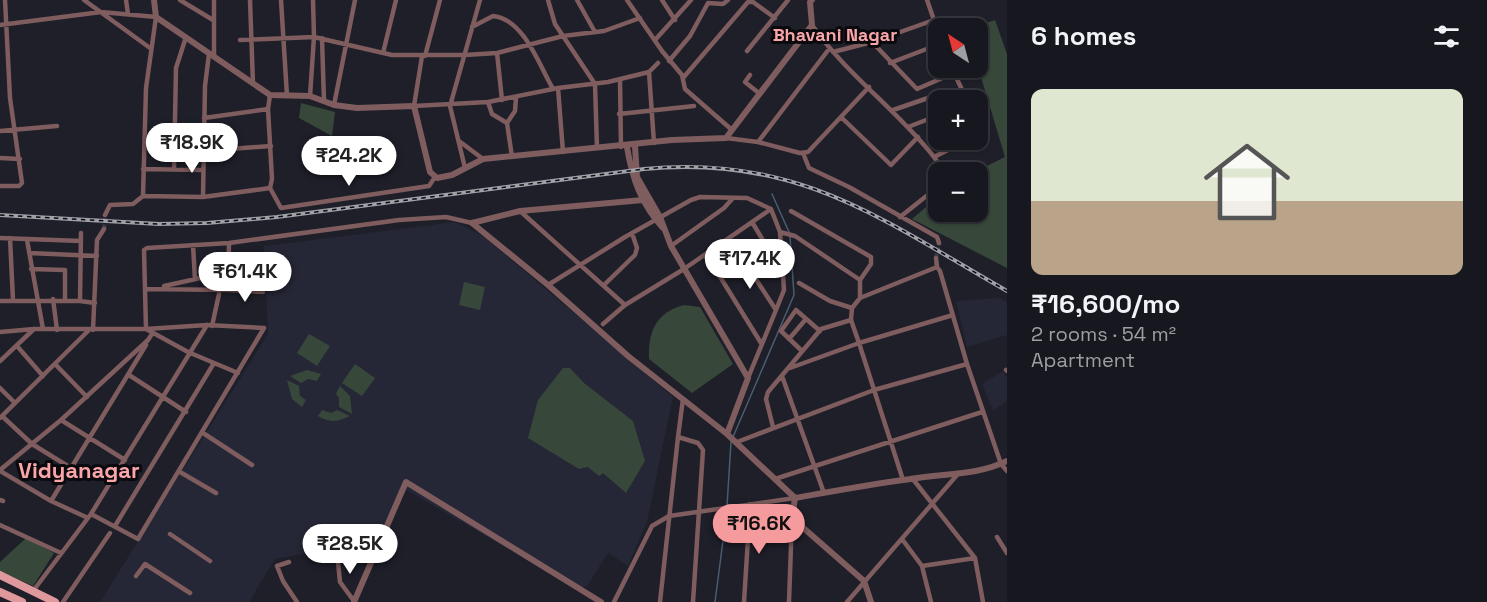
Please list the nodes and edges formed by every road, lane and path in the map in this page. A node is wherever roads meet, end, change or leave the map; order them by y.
1 (5, 0) edge
2 (84, 0) edge
3 (126, 0) edge
4 (154, 0) edge
5 (180, 0) edge
6 (214, 0) edge
7 (250, 0) edge
8 (281, 0) edge
9 (313, 0) edge
10 (355, 0) edge
11 (396, 0) edge
12 (440, 0) edge
13 (480, 0) edge
14 (548, 0) edge
15 (577, 0) edge
16 (588, 0) edge
17 (627, 0) edge
18 (662, 0) edge
19 (691, 0) edge
20 (728, 0) edge
21 (788, 0) edge
22 (927, 0) edge
23 (811, 1) edge
24 (581, 5) junction
25 (101, 12) junction
26 (128, 14) junction
27 (156, 17) junction
28 (640, 18) junction
29 (775, 18) junction
30 (213, 20) junction
31 (675, 20) junction
32 (2, 24) edge
33 (812, 25) junction
34 (472, 27) junction
35 (595, 32) junction
36 (563, 36) junction
37 (314, 37) junction
38 (186, 38) junction
39 (283, 38) junction
40 (322, 38) junction
41 (251, 39) junction
42 (240, 40) dead end
43 (655, 40) junction
44 (872, 42) junction
45 (347, 44) junction
46 (528, 46) junction
47 (150, 48) junction
48 (928, 48) edge
49 (747, 51) dead end
50 (831, 51) junction
51 (383, 53) junction
52 (496, 53) junction
53 (212, 55) junction
54 (423, 56) junction
55 (465, 56) junction
56 (669, 61) junction
57 (658, 63) dead end
58 (890, 63) junction
59 (649, 72) junction
60 (750, 75) dead end
61 (683, 78) junction
62 (937, 78) edge
63 (620, 80) junction
64 (253, 84) junction
65 (595, 84) junction
66 (869, 87) junction
67 (556, 88) junction
68 (917, 89) junction
69 (760, 94) junction
70 (270, 95) junction
71 (287, 96) junction
72 (310, 96) junction
73 (516, 98) junction
74 (928, 98) joint
75 (502, 100) junction
76 (324, 101) junction
77 (488, 102) junction
78 (334, 105) junction
79 (414, 106) junction
80 (450, 106) junction
81 (694, 106) dead end
82 (268, 109) junction
83 (653, 111) junction
84 (893, 111) junction
85 (619, 114) junction
86 (204, 118) junction
87 (842, 118) junction
88 (928, 119) edge
89 (507, 123) junction
90 (57, 126) dead end
91 (908, 126) junction
92 (16, 130) junction
93 (732, 130) junction
94 (0, 131) edge
95 (918, 137) junction
96 (726, 138) junction
97 (458, 140) junction
98 (758, 142) junction
99 (654, 143) junction
100 (271, 146) junction
101 (635, 146) junction
102 (624, 147) junction
103 (597, 149) junction
104 (948, 150) edge
105 (203, 151) junction
106 (563, 152) junction
107 (803, 153) junction
108 (512, 157) junction
109 (934, 157) junction
110 (0, 158) edge
111 (20, 159) junction
112 (483, 159) junction
113 (937, 162) edge
114 (465, 168) junction
115 (143, 169) junction
116 (174, 169) junction
117 (203, 170) junction
118 (435, 177) junction
119 (0, 186) edge
120 (270, 188) junction
121 (928, 195) edge
122 (143, 196) junction
123 (203, 197) junction
124 (733, 198) junction
125 (643, 200) junction
126 (771, 209) junction
127 (520, 211) junction
128 (791, 211) dead end
129 (105, 215) dead end
130 (900, 217) junction
131 (658, 218) junction
132 (752, 222) junction
133 (472, 224) junction
134 (104, 229) tunnel mouth
135 (780, 232) junction
136 (81, 233) dead end
137 (632, 233) junction
138 (0, 238) edge
139 (10, 238) junction
140 (729, 238) junction
141 (27, 240) junction
142 (81, 241) junction
143 (229, 243) junction
144 (939, 243) dead end
145 (193, 245) junction
146 (671, 246) junction
147 (29, 253) junction
148 (706, 254) junction
149 (81, 255) junction
150 (97, 256) junction
151 (936, 258) tunnel mouth
152 (264, 264) dead end
153 (580, 264) junction
154 (937, 267) junction
155 (31, 269) junction
156 (684, 269) junction
157 (229, 272) junction
158 (783, 272) junction
159 (195, 279) junction
160 (860, 280) junction
161 (799, 283) dead end
162 (605, 284) junction
163 (548, 285) junction
164 (156, 288) junction
165 (145, 289) junction
166 (228, 290) junction
167 (263, 292) dead end
168 (219, 294) dead end
169 (860, 298) junction
170 (36, 299) junction
171 (53, 299) junction
172 (13, 300) junction
173 (65, 300) junction
174 (0, 301) edge
175 (80, 301) junction
176 (95, 303) junction
177 (625, 305) junction
178 (852, 308) junction
179 (776, 310) junction
180 (953, 315) junction
181 (806, 319) junction
182 (851, 320) junction
183 (603, 324) dead end
184 (210, 325) junction
185 (34, 329) junction
186 (43, 329) junction
187 (146, 329) junction
188 (57, 330) junction
189 (91, 330) junction
190 (820, 331) junction
191 (0, 332) edge
192 (152, 334) junction
193 (789, 339) junction
194 (148, 340) junction
195 (761, 343) junction
196 (859, 344) junction
197 (17, 346) junction
198 (802, 351) junction
199 (188, 352) junction
200 (0, 361) edge
201 (214, 363) junction
202 (55, 364) junction
203 (967, 364) junction
204 (790, 368) junction
205 (237, 373) junction
206 (129, 375) junction
207 (43, 376) junction
208 (782, 376) junction
209 (748, 378) junction
210 (0, 388) edge
211 (874, 390) junction
212 (163, 396) junction
213 (87, 397) junction
214 (683, 397) junction
215 (15, 404) junction
216 (186, 411) junction
217 (982, 412) junction
218 (1, 417) edge
219 (797, 418) junction
220 (61, 420) junction
221 (773, 427) junction
222 (203, 433) junction
223 (728, 434) junction
224 (89, 437) junction
225 (678, 437) junction
226 (736, 442) junction
227 (891, 442) junction
228 (32, 444) junction
229 (125, 460) junction
230 (1004, 462) edge
231 (252, 465) dead end
232 (815, 465) junction
233 (71, 468) junction
234 (0, 471) edge
235 (1007, 471) edge
236 (180, 472) junction
237 (957, 475) junction
238 (912, 478) junction
239 (775, 479) junction
240 (903, 480) junction
241 (216, 493) dead end
242 (824, 493) junction
243 (795, 498) junction
244 (51, 501) junction
245 (933, 503) junction
246 (750, 506) junction
247 (698, 512) junction
248 (89, 516) junction
249 (669, 516) junction
250 (792, 518) junction
251 (0, 525) edge
252 (115, 526) junction
253 (110, 533) dead end
254 (170, 534) dead end
255 (997, 537) dead end
256 (902, 539) junction
257 (337, 552) dead end
258 (1007, 553) edge
259 (61, 554) junction
260 (975, 558) junction
261 (210, 561) dead end
262 (289, 562) dead end
263 (922, 566) junction
264 (0, 575) edge
265 (136, 576) dead end
266 (864, 581) junction
267 (33, 591) junction
268 (0, 592) edge
269 (190, 593) dead end
270 (22, 602) edge
271 (55, 602) edge
272 (63, 602) edge
273 (297, 602) edge
274 (354, 602) edge
275 (601, 602) edge
276 (614, 602) edge
277 (660, 602) edge
278 (693, 602) edge
279 (744, 602) edge
280 (789, 602) edge
281 (847, 602) edge
282 (871, 602) edge
283 (931, 602) edge
284 (983, 602) edge

1 - 32 street
2 - 25 street
3 - 26 street
4 - 27 street
5 - 30 street
6 - 30 street
7 - 41 street
8 - 39 street
9 - 37 street
10 - 45 street
11 - 51 street
12 - 54 street
13 - 34 street
14 - 36 street
15 - 24 street
16 - 24 street
17 - 28 street
18 - 31 street
19 - 31 street
20 - 56 street
21 - 29 street
22 - 44 street
23 - 33 street
24 - 35 street
25 - 26 street
25 - 32 street
25 - 47 street
26 - 27 street
27 - 38 street
27 - 47 street
28 - 35 street
28 - 43 street
29 - 49 street
29 - 61 street
30 - 53 street
31 - 43 street
32 - 92 street
33 - 50 street
33 - 69 street
34 - 46 street
34 - 55 street
35 - 36 street
36 - 46 street
36 - 65 street
37 - 39 street
37 - 40 street
37 - 72 street
38 - 53 street
38 - 116 street
39 - 41 street
39 - 71 street
40 - 45 street
40 - 76 street
41 - 42 street
41 - 64 street
43 - 56 street
44 - 50 street
44 - 58 street
45 - 51 street
45 - 78 street
46 - 52 street
46 - 67 street
47 - 115 street
48 - 58 street
50 - 66 street
50 - 98 street
51 - 54 street
52 - 55 street
52 - 75 street
53 - 64 street
53 - 86 street
54 - 55 street
54 - 79 street
55 - 80 street
56 - 61 street
57 - 59 street
58 - 68 street
59 - 63 street
59 - 83 street
60 - 69 street
61 - 93 street
62 - 68 street
63 - 65 street
63 - 85 street
64 - 70 street
65 - 67 street
65 - 103 street
66 - 84 street
66 - 87 street
67 - 73 street
67 - 106 street
68 - 74 street
69 - 93 street
70 - 71 street
70 - 82 street
71 - 72 street
72 - 76 street
73 - 75 street
73 - 89 street
74 - 84 street
75 - 77 street
76 - 78 street
77 - 80 street
77 - 89 street
78 - 79 street
79 - 80 street
79 - 118 street
80 - 97 street
81 - 83 street
82 - 86 street
82 - 100 street
83 - 85 street
83 - 99 street
84 - 91 street
85 - 102 street
86 - 105 street
87 - 95 street
87 - 107 street
88 - 91 street
89 - 108 street
90 - 92 street
91 - 95 street
92 - 94 street
92 - 111 street
93 - 96 street
95 - 109 street
96 - 98 street
96 - 99 street
97 - 112 street
97 - 114 street
98 - 107 street
99 - 101 street
100 - 105 street
100 - 120 street
101 - 102 street
101 - 131 street
102 - 103 street
102 - 125 street
103 - 106 street
104 - 109 street
105 - 117 street
106 - 108 street
107 - 130 street
108 - 112 street
109 - 113 street
110 - 111 street
111 - 119 street
112 - 114 street
114 - 118 street
115 - 116 street
115 - 122 street
116 - 117 street
117 - 123 street
118 - 120 street
120 - 123 street
121 - 130 street
122 - 123 street
122 - 129 street
124 - 126 street
124 - 131 street
124 - 146 street
125 - 127 street
125 - 131 street
126 - 132 street
126 - 135 street
127 - 133 street
127 - 153 street
128 - 160 street
130 - 144 street
131 - 137 street
131 - 146 street
132 - 140 street
132 - 158 street
133 - 143 street
133 - 163 street
134 - 150 street
135 - 158 street
135 - 160 street
136 - 142 street
137 - 153 street
137 - 162 street
138 - 139 street
139 - 141 street
139 - 172 street
140 - 148 street
140 - 179 street
141 - 142 street
141 - 147 street
142 - 149 street
143 - 145 street
143 - 157 street
145 - 159 street
145 - 165 street
146 - 156 street
147 - 149 street
147 - 155 street
148 - 156 street
148 - 195 street
149 - 150 street
149 - 175 street
150 - 176 street
151 - 154 street
152 - 157 street
153 - 162 street
153 - 163 street
154 - 169 street
154 - 180 street
155 - 170 street
155 - 173 street
156 - 177 street
156 - 209 street
157 - 159 street
157 - 166 street
158 - 179 street
159 - 164 street
160 - 169 street
161 - 178 street
162 - 177 street
163 - 214 street
164 - 165 street
164 - 166 street
165 - 187 street
166 - 167 street
168 - 184 street
169 - 178 street
170 - 171 street
170 - 172 street
170 - 186 street
171 - 173 street
171 - 188 street
172 - 174 street
173 - 175 street
175 - 176 street
176 - 189 street
177 - 183 street
178 - 182 street
179 - 195 street
180 - 196 street
180 - 203 street
181 - 190 street
181 - 193 street
181 - 193 street
182 - 190 street
182 - 196 street
184 - 187 street
184 - 199 street
184 - 205 street
185 - 186 street
185 - 191 street
185 - 197 street
186 - 188 street
187 - 189 street
187 - 192 street
188 - 189 street
189 - 202 street
190 - 198 street
192 - 194 street
192 - 199 street
193 - 198 street
194 - 206 street
194 - 213 street
195 - 209 street
196 - 204 street
196 - 211 street
197 - 200 street
197 - 207 street
198 - 204 street
199 - 201 street
199 - 212 street
201 - 205 street
201 - 216 street
202 - 207 street
202 - 213 street
203 - 211 street
203 - 217 street
204 - 208 street
205 - 222 street
206 - 212 street
206 - 224 street
207 - 215 street
208 - 219 street
208 - 221 street
209 - 223 street
210 - 215 street
211 - 219 street
211 - 227 street
212 - 216 street
212 - 229 street
213 - 220 street
214 - 223 street
214 - 225 street
215 - 218 street
216 - 252 street
217 - 227 street
217 - 230 street
218 - 228 street
219 - 221 street
219 - 232 street
220 - 224 street
220 - 228 street
221 - 226 street
222 - 231 street
222 - 236 street
223 - 226 street
224 - 229 street
224 - 233 street
225 - 247 street
225 - 249 street
226 - 239 street
227 - 232 street
227 - 240 street
228 - 233 street
228 - 234 street
229 - 248 street
230 - 235 street
230 - 237 street
232 - 239 street
232 - 242 street
233 - 244 street
234 - 244 street
236 - 241 street
236 - 252 street
237 - 238 street
237 - 245 street
238 - 240 street
238 - 245 street
239 - 243 street
240 - 242 street
242 - 243 street
243 - 246 street
243 - 250 street
244 - 248 street
245 - 256 street
245 - 260 street
246 - 247 street
246 - 250 street
246 - 279 street
247 - 249 street
247 - 278 street
248 - 252 street
248 - 259 street
249 - 276 street
249 - 277 street
250 - 266 street
250 - 280 street
251 - 259 street
253 - 272 street
254 - 261 street
255 - 258 street
256 - 263 street
256 - 266 street
257 - 274 street
259 - 267 street
260 - 263 street
260 - 284 street
262 - 273 street
263 - 283 street
264 - 267 main road
265 - 269 street
266 - 281 street
266 - 282 street
267 - 271 main road
268 - 270 main road
274 - 275 street

